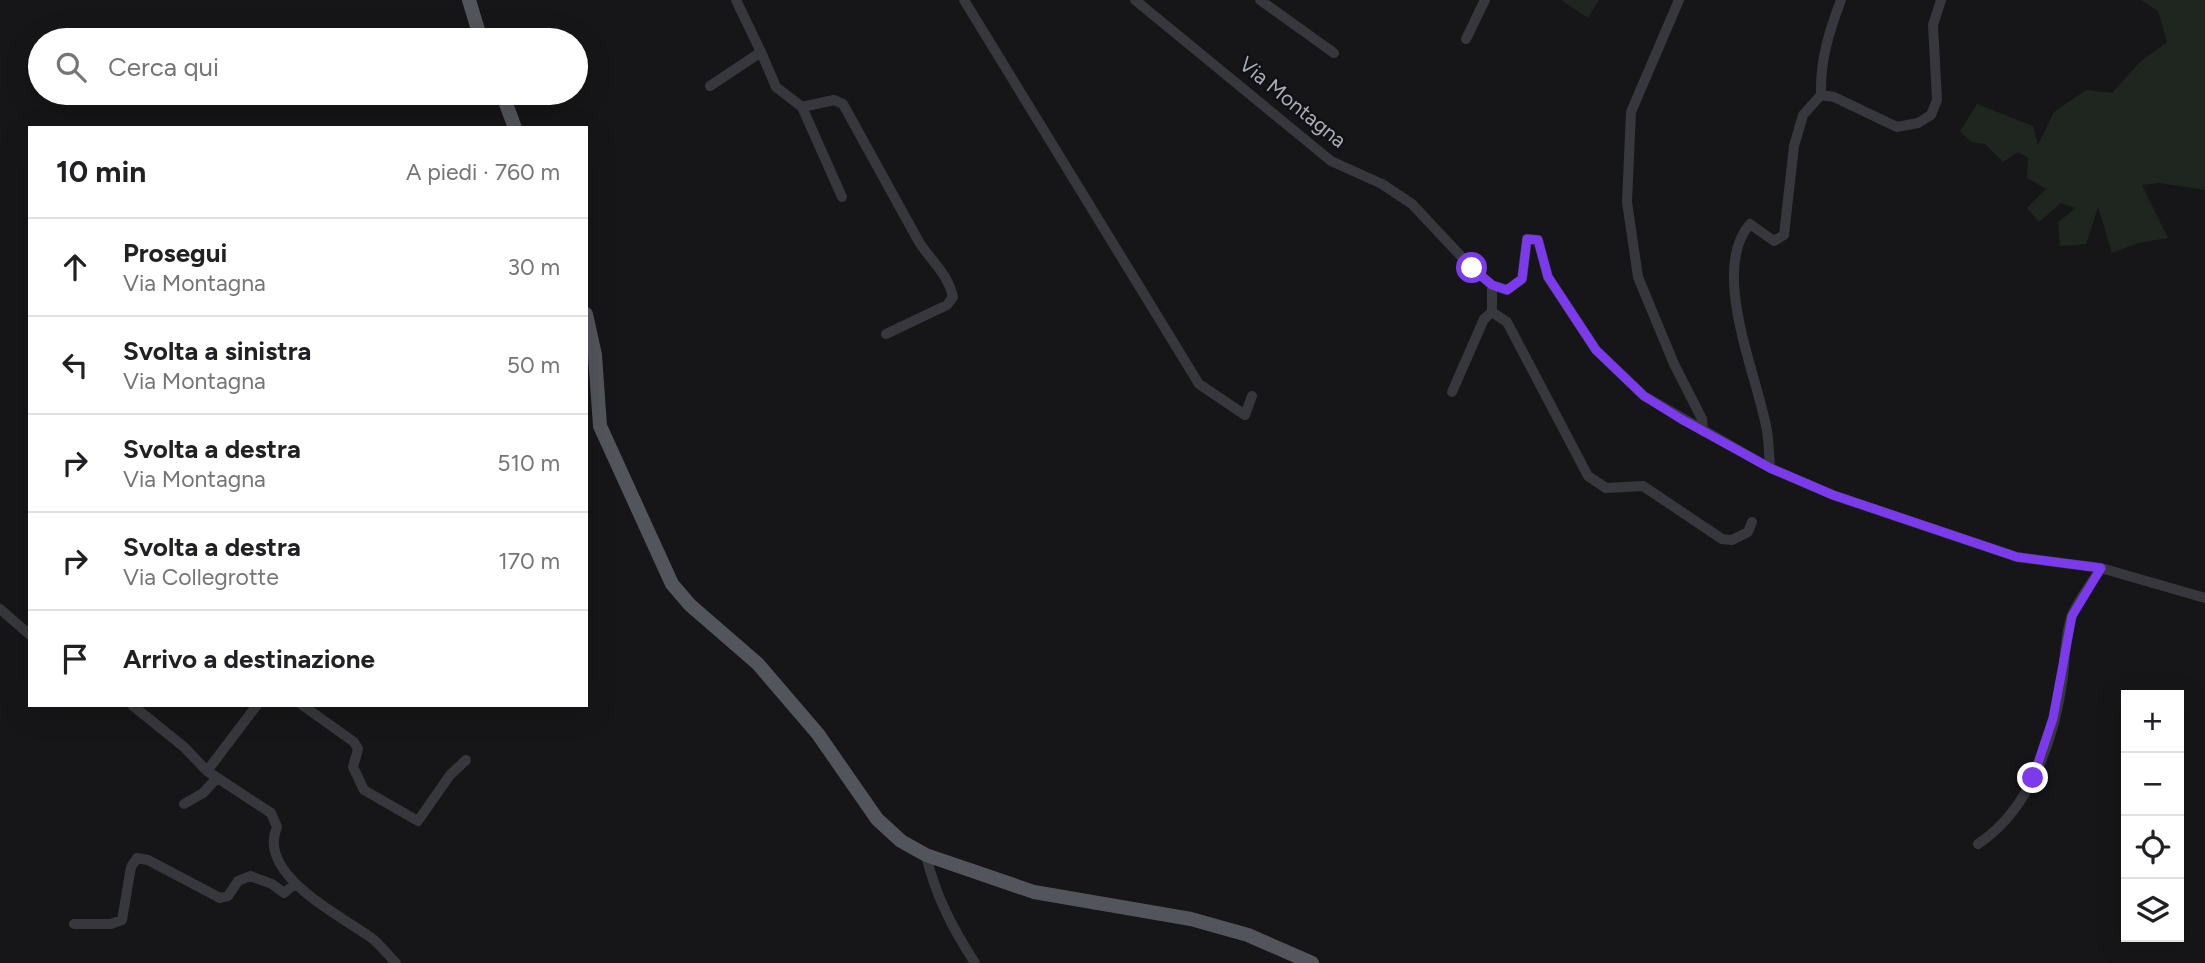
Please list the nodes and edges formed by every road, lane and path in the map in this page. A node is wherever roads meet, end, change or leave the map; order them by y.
1 (468, 0) edge
2 (736, 0) edge
3 (964, 0) edge
4 (1135, 0) edge
5 (1261, 0) edge
6 (1485, 0) edge
7 (1679, 0) edge
8 (1841, 0) edge
9 (1941, 0) edge
10 (477, 28) edge
11 (1466, 39) dead end
12 (761, 52) junction
13 (1334, 53) dead end
14 (710, 86) dead end
15 (1821, 95) junction
16 (506, 105) edge
17 (802, 107) junction
18 (514, 126) edge
19 (842, 197) dead end
20 (1492, 285) junction
21 (1492, 312) junction
22 (588, 323) edge
23 (886, 334) dead end
24 (1452, 392) dead end
25 (1252, 396) dead end
26 (1703, 431) junction
27 (1770, 468) junction
28 (1752, 522) dead end
29 (2101, 568) junction
30 (2205, 598) edge
31 (0, 609) edge
32 (28, 633) edge
33 (134, 707) edge
34 (255, 707) edge
35 (305, 707) edge
36 (466, 760) dead end
37 (207, 771) junction
38 (217, 778) junction
39 (184, 804) dead end
40 (1978, 844) dead end
41 (926, 855) junction
42 (295, 884) junction
43 (74, 924) dead end
44 (396, 963) edge
45 (975, 963) edge
46 (1312, 963) edge

1 - 10 main road
2 - 12 street
3 - 25 street
4 - 20 street, Via Montagna
5 - 13 street
6 - 11 street
7 - 26 street
8 - 15 street
9 - 15 street
12 - 14 street
12 - 17 street
15 - 27 street
16 - 18 main road
17 - 19 street
17 - 23 street
20 - 21 street
20 - 26 street
21 - 24 street
21 - 28 street
22 - 41 main road
26 - 27 street
27 - 29 street
29 - 30 street
29 - 40 street
31 - 32 street
33 - 37 street
34 - 37 street
35 - 36 street
37 - 38 street
38 - 39 street
38 - 42 street
41 - 45 street
41 - 46 main road
42 - 43 street
42 - 44 street

